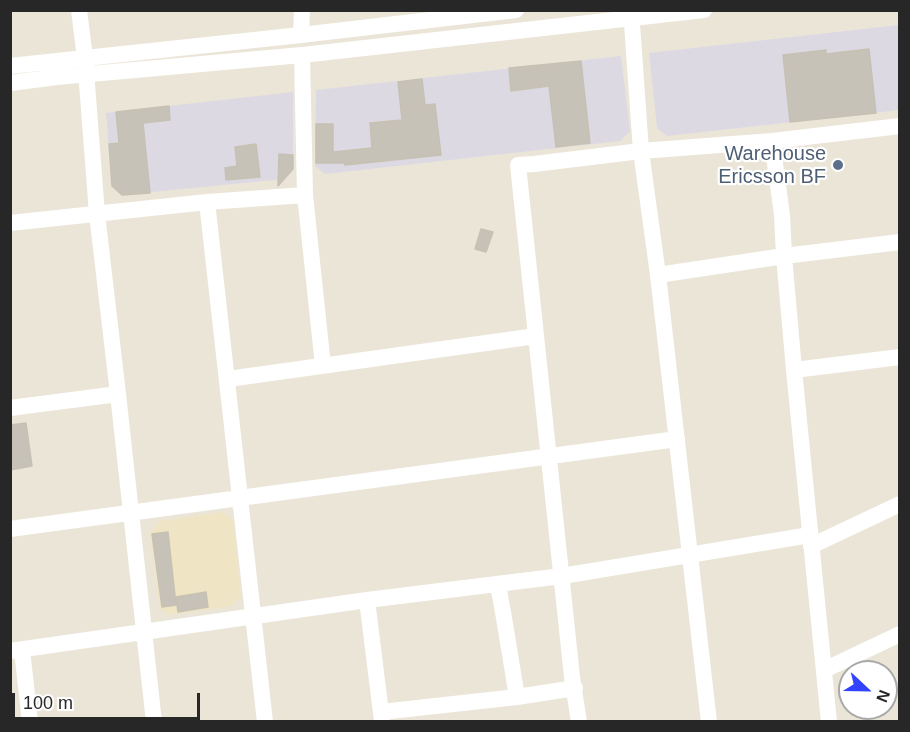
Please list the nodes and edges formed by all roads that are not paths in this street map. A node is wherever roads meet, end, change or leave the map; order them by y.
1 (79, 10) edge
2 (302, 10) edge
3 (516, 10) edge
4 (704, 10) edge
5 (632, 14) edge
6 (301, 35) junction
7 (302, 55) junction
8 (10, 66) edge
9 (86, 66) junction
10 (10, 83) edge
11 (900, 126) edge
12 (772, 141) junction
13 (641, 151) junction
14 (305, 195) junction
15 (207, 202) junction
16 (97, 214) junction
17 (10, 224) edge
18 (900, 242) edge
19 (784, 256) junction
20 (658, 275) junction
21 (536, 336) junction
22 (900, 357) edge
23 (323, 366) junction
24 (794, 370) junction
25 (228, 380) junction
26 (118, 394) junction
27 (10, 408) edge
28 (677, 439) junction
29 (549, 455) junction
30 (241, 498) junction
31 (900, 504) edge
32 (131, 513) junction
33 (10, 529) edge
34 (811, 540) junction
35 (690, 554) junction
36 (562, 576) junction
37 (498, 585) junction
38 (367, 600) junction
39 (253, 616) junction
40 (144, 632) junction
41 (900, 634) edge
42 (16, 651) edge
43 (824, 670) junction
44 (575, 688) junction
45 (517, 697) junction
46 (382, 717) edge
47 (30, 722) edge
48 (154, 722) edge
49 (265, 722) edge
50 (579, 722) edge
51 (709, 722) edge
52 (829, 722) edge

1 - 9 street
2 - 6 street
3 - 6 street
4 - 5 street
5 - 7 street
5 - 13 street
6 - 9 street
7 - 9 street
7 - 14 street
8 - 9 street
9 - 10 street
9 - 16 street
11 - 12 street
12 - 13 street
12 - 19 street
13 - 20 street
13 - 21 street
14 - 15 street
14 - 23 street
15 - 16 street
15 - 25 street
16 - 17 street
16 - 26 street
18 - 19 street
19 - 20 street
19 - 24 street
20 - 28 street
21 - 23 street
21 - 29 street
22 - 24 street
23 - 25 street
24 - 34 street
25 - 30 street
26 - 27 street
26 - 32 street
28 - 29 street
28 - 35 street
29 - 30 street
29 - 36 street
30 - 32 street
30 - 39 street
31 - 34 street
32 - 33 street
32 - 40 street
34 - 35 street
34 - 43 street
35 - 36 street
35 - 51 street
36 - 37 street
36 - 44 street
37 - 38 street
37 - 45 street
38 - 39 street
38 - 46 street
39 - 40 street
39 - 49 street
40 - 42 street
40 - 48 street
41 - 43 street
42 - 47 street
43 - 52 street
44 - 45 street
44 - 50 street
45 - 46 street

